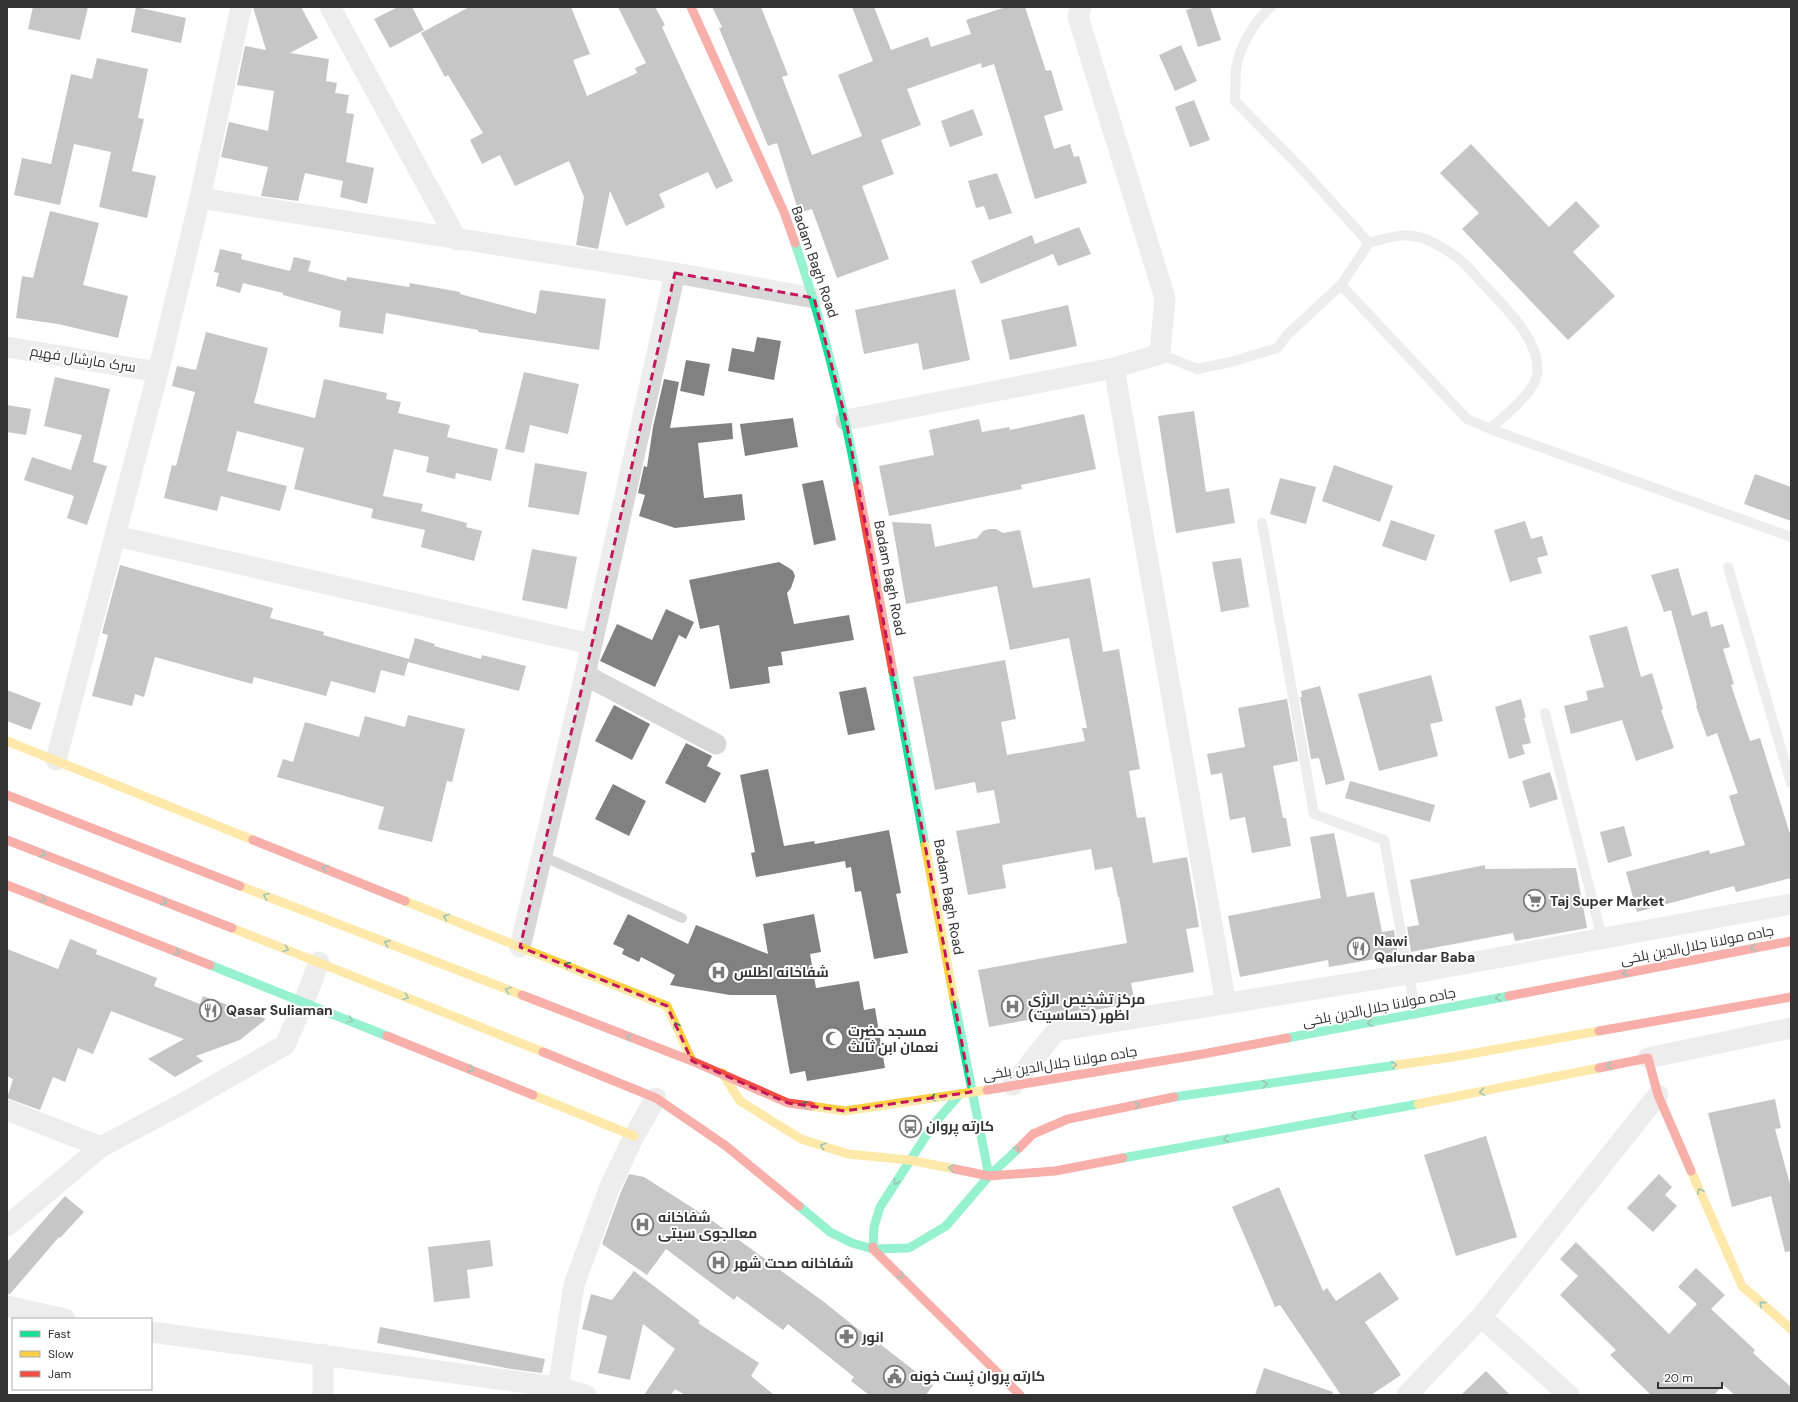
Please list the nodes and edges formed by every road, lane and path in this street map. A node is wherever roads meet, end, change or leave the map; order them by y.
1 (241, 7) edge
2 (330, 7) edge
3 (691, 7) edge
4 (1271, 7) edge
5 (1077, 10) edge
6 (200, 198) junction
7 (457, 240) junction
8 (1369, 242) junction
9 (675, 273) junction
10 (1341, 285) junction
11 (814, 298) junction
12 (7, 347) edge
13 (1160, 354) junction
14 (1114, 368) junction
15 (158, 372) junction
16 (846, 420) junction
17 (1490, 429) junction
18 (1262, 523) dead end
19 (116, 536) junction
20 (1791, 537) edge
21 (1728, 567) dead end
22 (591, 644) junction
23 (585, 675) junction
24 (1545, 713) dead end
25 (7, 741) edge
26 (716, 744) dead end
27 (56, 760) junction
28 (1791, 784) edge
29 (7, 795) edge
30 (7, 840) edge
31 (542, 856) junction
32 (7, 885) edge
33 (1791, 904) edge
34 (682, 918) dead end
35 (1602, 938) junction
36 (1791, 941) edge
37 (520, 946) junction
38 (319, 962) junction
39 (1410, 974) junction
40 (1791, 998) edge
41 (304, 1002) junction
42 (1226, 1004) junction
43 (1416, 1014) junction
44 (1791, 1028) edge
45 (1648, 1058) junction
46 (692, 1061) junction
47 (722, 1074) junction
48 (1013, 1085) junction
49 (971, 1092) junction
50 (960, 1094) junction
51 (1658, 1095) junction
52 (656, 1098) junction
53 (7, 1110) edge
54 (634, 1136) junction
55 (101, 1146) junction
56 (909, 1160) junction
57 (989, 1176) junction
58 (7, 1226) edge
59 (873, 1249) junction
60 (7, 1306) edge
61 (1481, 1317) junction
62 (61, 1318) edge
63 (1791, 1329) edge
64 (152, 1332) edge
65 (323, 1354) junction
66 (557, 1391) edge
67 (324, 1395) edge
68 (586, 1395) edge
69 (1020, 1395) edge
70 (1407, 1395) edge
71 (1569, 1395) edge

1 - 6 street
2 - 7 street
3 - 11 main road, Badam Bagh Road
4 - 8 lane
5 - 13 street
6 - 7 street
6 - 15 street
7 - 9 street
8 - 10 lane
8 - 17 lane
9 - 11 street
9 - 22 street
10 - 13 lane
10 - 17 lane
11 - 16 main road, Badam Bagh Road
12 - 15 street, سرک مارشال فهیم
13 - 14 street
14 - 16 street
14 - 42 street
15 - 19 street
16 - 49 main road, Badam Bagh Road
17 - 20 lane
18 - 39 lane
19 - 22 street
19 - 27 street
21 - 28 lane
22 - 23 street
23 - 26 street
23 - 31 street
24 - 35 lane
25 - 27 main road
37 -> 27 main road
46 -> 29 main road, جاده مولانا جلال‌الدین بلخی
30 -> 38 main road
31 - 34 lane
31 - 37 street
32 -> 41 main road
33 - 35 street
35 - 39 street
36 -> 43 main road, جاده مولانا جلال‌الدین بلخی
46 -> 37 main road
38 - 41 street
38 -> 52 main road
39 - 42 street
39 - 43 lane
57 -> 40 main road
41 -> 54 main road
41 - 55 street
42 - 48 street
43 -> 48 main road, جاده مولانا جلال‌الدین بلخی
44 - 45 street
45 - 51 main road
45 -> 57 main road
46 - 47 main road, جاده مولانا جلال‌الدین بلخی
50 -> 47 main road, جاده مولانا جلال‌الدین بلخی
56 -> 47 main road
48 - 49 main road, جاده مولانا جلال‌الدین بلخی
49 - 50 main road, جاده مولانا جلال‌الدین بلخی
49 - 57 main road, Badam Bagh Road
50 - 56 main road
51 - 61 street
63 -> 51 main road
52 - 54 street
52 - 59 main road
53 - 55 street
54 - 66 street
55 - 58 street
57 -> 56 main road
56 -> 59 main road
57 - 59 main road
59 -> 69 main road
60 - 62 street
61 - 70 street
61 - 71 street
64 - 65 street
65 - 66 street
65 - 67 street
66 - 68 street

